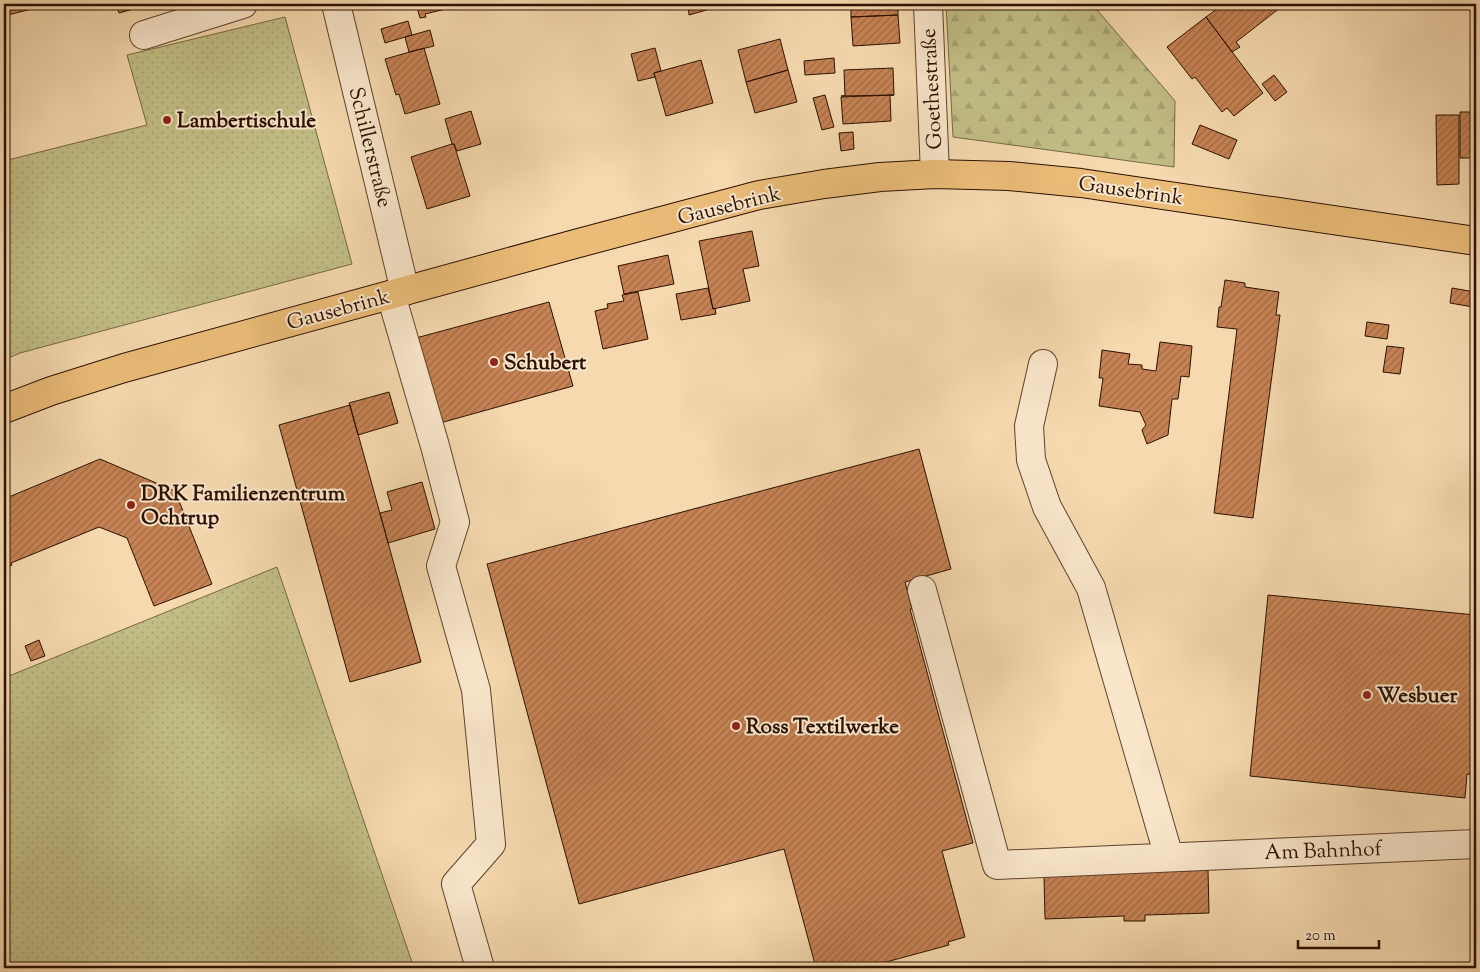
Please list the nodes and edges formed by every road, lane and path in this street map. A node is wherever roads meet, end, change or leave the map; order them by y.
1 (243, 4) edge
2 (336, 4) edge
3 (928, 4) edge
4 (144, 35) dead end
5 (935, 174) junction
6 (1476, 241) edge
7 (398, 293) junction
8 (1043, 364) dead end
9 (4, 409) edge
10 (922, 590) dead end
11 (1476, 844) edge
12 (1169, 857) junction
13 (480, 968) edge

1 - 4 street
2 - 7 street, Schillerstraße
3 - 5 street, Goethestraße
5 - 6 main road, Gausebrink
5 - 7 main road, Gausebrink
7 - 9 main road, Gausebrink
7 - 13 street, Schillerstraße
8 - 12 street
10 - 12 street, Am Bahnhof
11 - 12 street, Am Bahnhof

